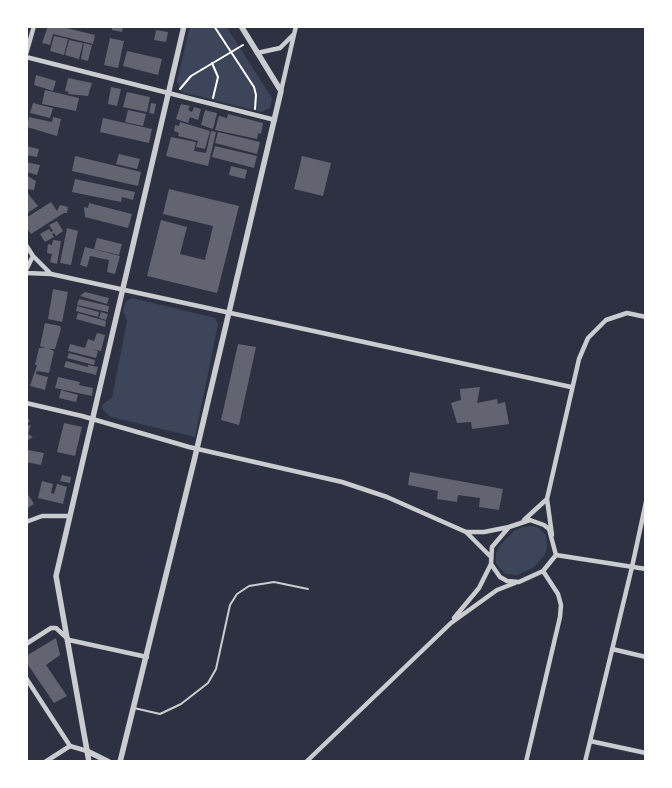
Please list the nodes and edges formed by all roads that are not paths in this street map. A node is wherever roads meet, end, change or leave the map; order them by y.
1 (34, 26) edge
2 (184, 26) edge
3 (241, 26) edge
4 (296, 26) edge
5 (294, 34) junction
6 (257, 53) junction
7 (26, 55) edge
8 (281, 91) junction
9 (167, 93) junction
10 (275, 120) junction
11 (26, 245) edge
12 (33, 256) junction
13 (26, 270) edge
14 (26, 274) edge
15 (51, 274) junction
16 (122, 291) junction
17 (230, 313) junction
18 (646, 318) edge
19 (571, 387) junction
20 (26, 403) edge
21 (92, 419) junction
22 (197, 449) junction
23 (547, 499) junction
24 (646, 502) edge
25 (70, 516) junction
26 (523, 521) junction
27 (26, 522) edge
28 (509, 527) junction
29 (466, 532) junction
30 (552, 535) junction
31 (556, 554) junction
32 (490, 556) junction
33 (491, 564) junction
34 (632, 567) junction
35 (646, 570) edge
36 (543, 571) junction
37 (515, 583) junction
38 (308, 589) dead end
39 (451, 623) junction
40 (69, 640) junction
41 (26, 644) edge
42 (612, 649) junction
43 (147, 657) junction
44 (646, 657) edge
45 (26, 678) edge
46 (134, 708) junction
47 (590, 741) junction
48 (70, 746) junction
49 (87, 751) junction
50 (646, 753) edge
51 (45, 762) edge
52 (89, 762) edge
53 (109, 762) edge
54 (120, 762) edge
55 (306, 762) edge
56 (526, 762) edge
57 (585, 762) edge

1 - 7 street
2 - 9 street
3 - 6 street
4 - 5 street
5 - 6 street
5 - 8 street
6 - 8 street
7 - 9 street
8 - 10 street
9 - 10 street
9 - 16 street
10 - 17 street
11 - 12 street
12 - 13 street
12 - 15 street
14 - 15 street
15 - 16 street
16 - 17 street
16 - 21 street
17 - 19 street
17 - 22 street
18 - 19 street
19 - 23 street
20 - 21 street
21 - 22 street
21 - 25 street
22 - 29 street
22 - 43 street
23 - 26 street
23 - 30 street
24 - 34 street
25 - 27 street
25 - 40 street
26 - 28 street
26 - 30 street
28 - 29 street
28 - 32 street
29 - 32 street
30 - 31 street
31 - 34 street
31 - 36 street
32 - 33 street
33 - 37 street
33 - 39 street
34 - 35 street
34 - 42 street
36 - 37 street
36 - 56 street
37 - 39 street
38 - 46 lane
39 - 55 street
40 - 41 street
40 - 43 street
40 - 49 street
42 - 44 street
42 - 47 street
43 - 46 street
45 - 48 street
46 - 54 street
47 - 50 street
47 - 57 street
48 - 49 street
48 - 51 street
49 - 52 street
49 - 53 street

